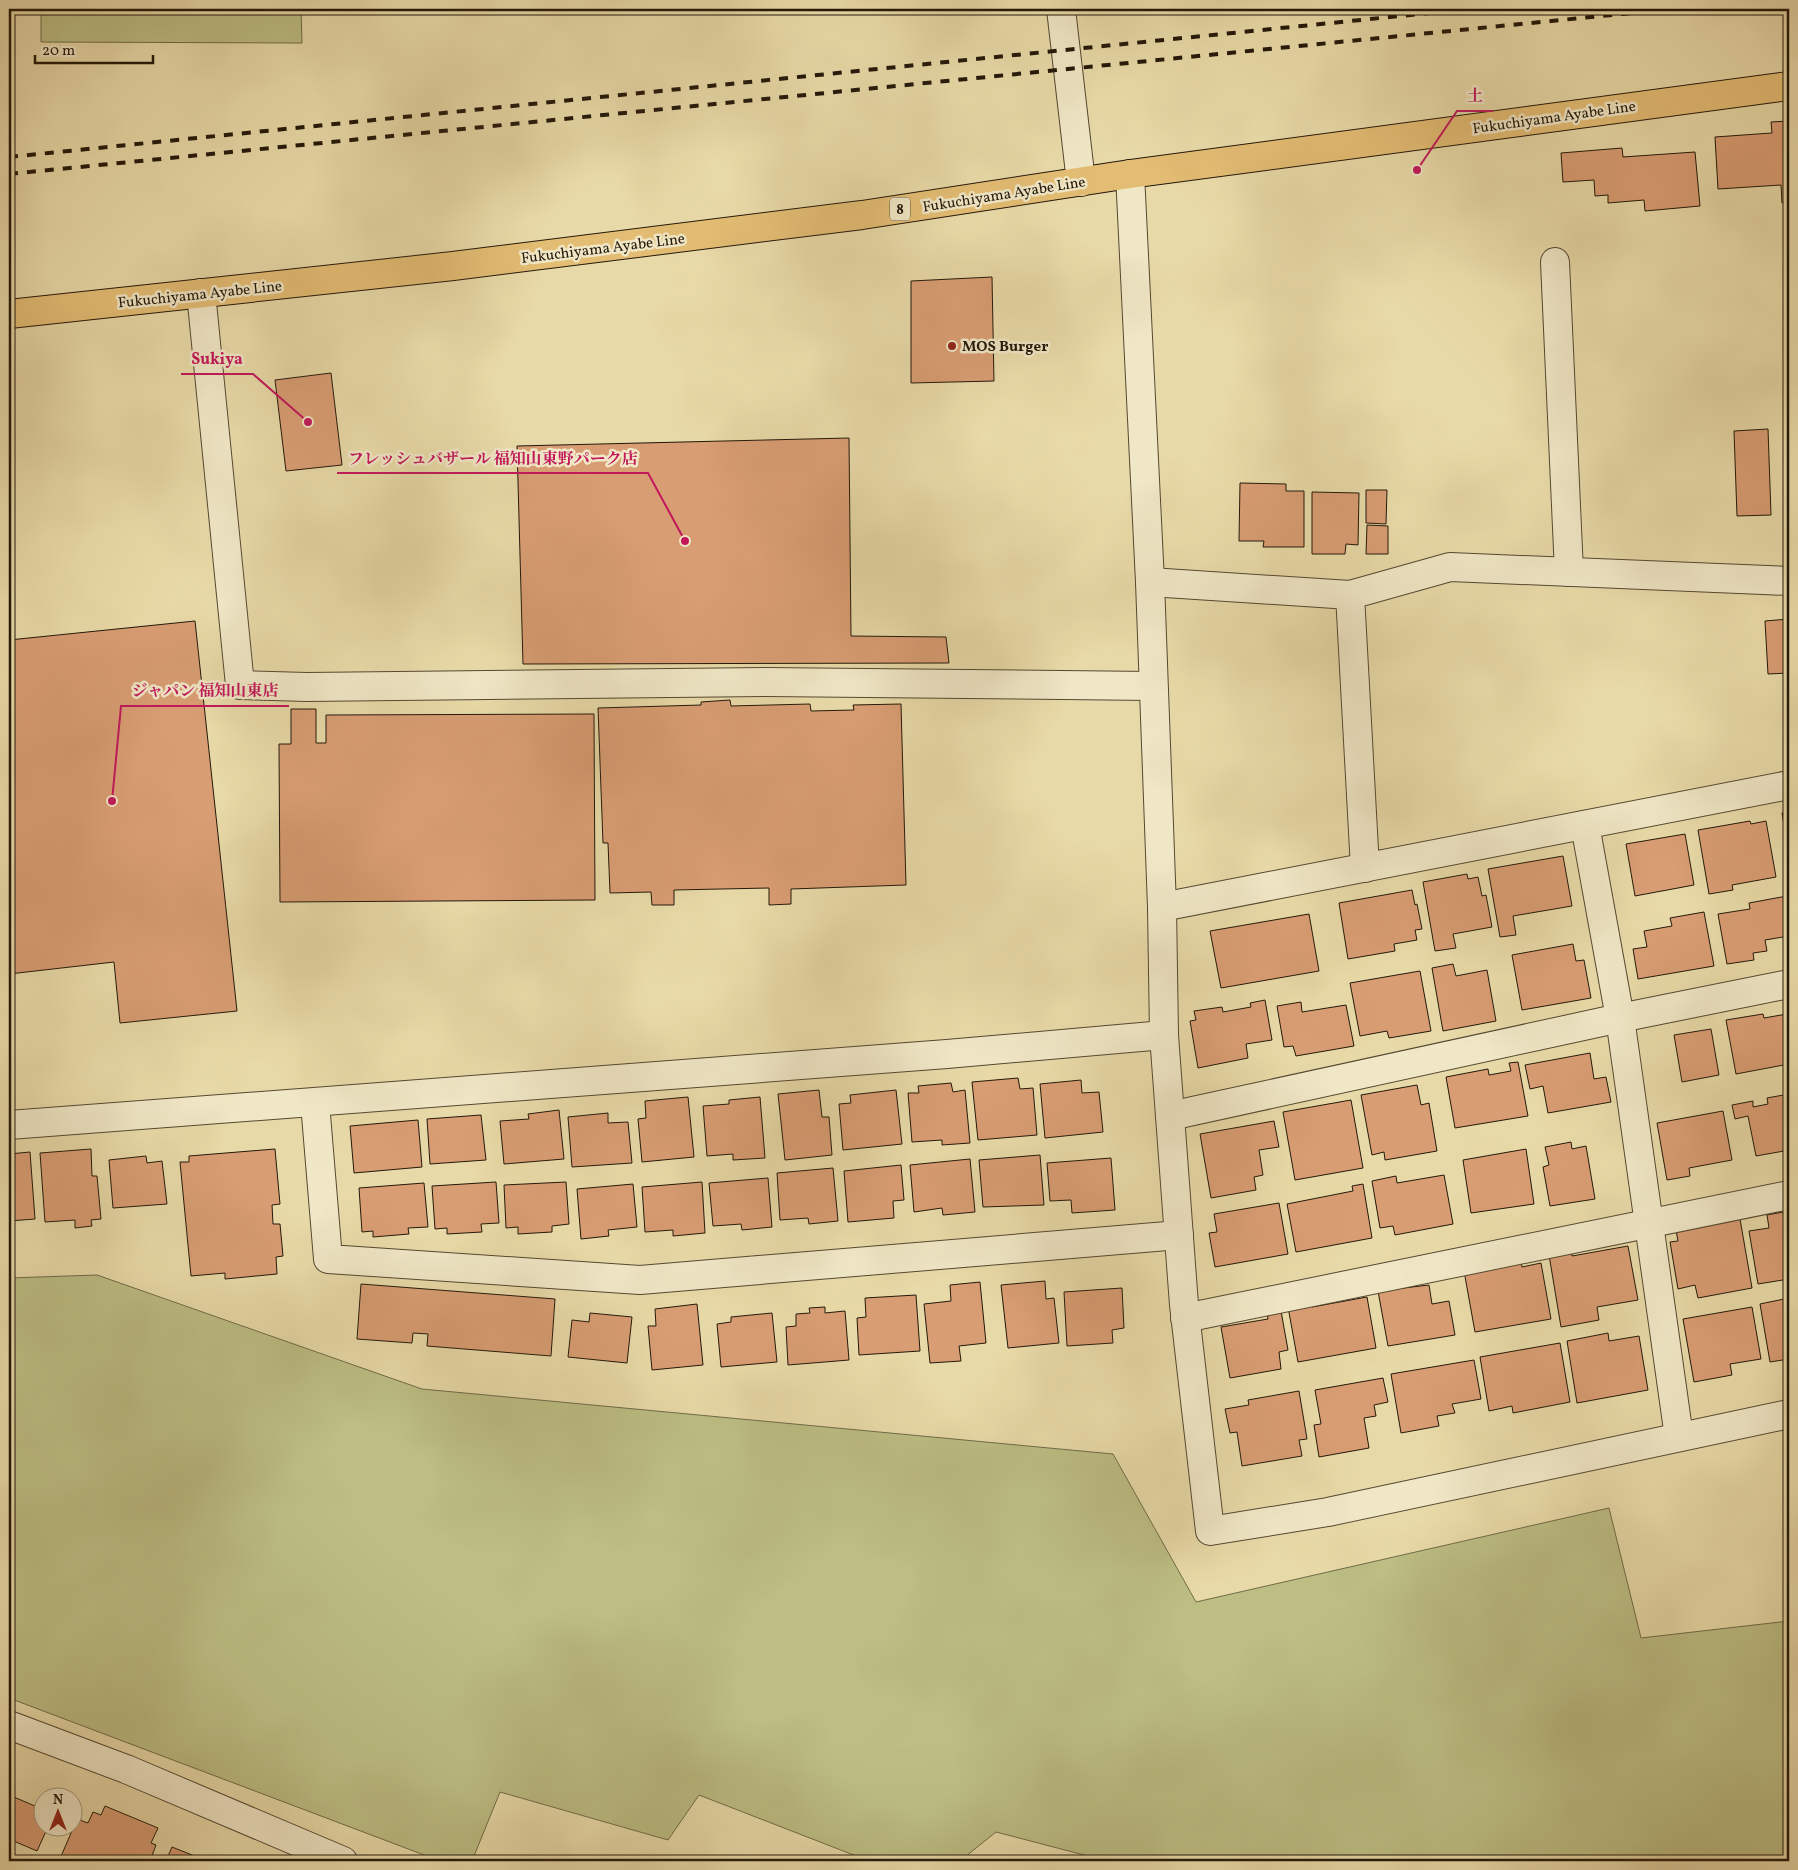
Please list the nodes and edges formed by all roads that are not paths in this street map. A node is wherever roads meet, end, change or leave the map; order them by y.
1 (1061, 9) edge
2 (1789, 86) edge
3 (1130, 174) junction
4 (1081, 182) junction
5 (1554, 262) dead end
6 (201, 293) junction
7 (9, 314) edge
8 (1569, 572) junction
9 (1789, 581) edge
10 (1150, 582) junction
11 (1350, 595) junction
12 (1152, 686) junction
13 (1789, 785) edge
14 (1585, 825) junction
15 (1365, 868) junction
16 (1162, 907) junction
17 (1789, 984) edge
18 (1620, 1018) junction
19 (1164, 1035) junction
20 (316, 1102) junction
21 (1170, 1116) junction
22 (9, 1125) edge
23 (1789, 1195) edge
24 (1649, 1222) junction
25 (1179, 1235) junction
26 (1186, 1318) junction
27 (1789, 1414) edge
28 (1679, 1437) junction
29 (9, 1725) edge
30 (343, 1861) edge

1 - 4 street
2 - 3 main road, Fukuchiyama Ayabe Line / 8
3 - 4 main road, Fukuchiyama Ayabe Line / 8
3 - 10 street
4 - 6 main road, Fukuchiyama Ayabe Line / 8
5 - 8 street
6 - 7 main road, Fukuchiyama Ayabe Line / 8
6 - 12 street
8 - 9 street
8 - 11 street
10 - 11 street
10 - 12 street
11 - 15 street
12 - 16 street
13 - 14 street
14 - 15 street
14 - 18 street
15 - 16 street
16 - 19 street
17 - 18 street
18 - 21 street
18 - 24 street
19 - 20 street
19 - 21 street
20 - 22 street
20 - 25 street
21 - 25 street
23 - 24 street
24 - 26 street
24 - 28 street
25 - 26 street
26 - 28 street
27 - 28 street
29 - 30 street

